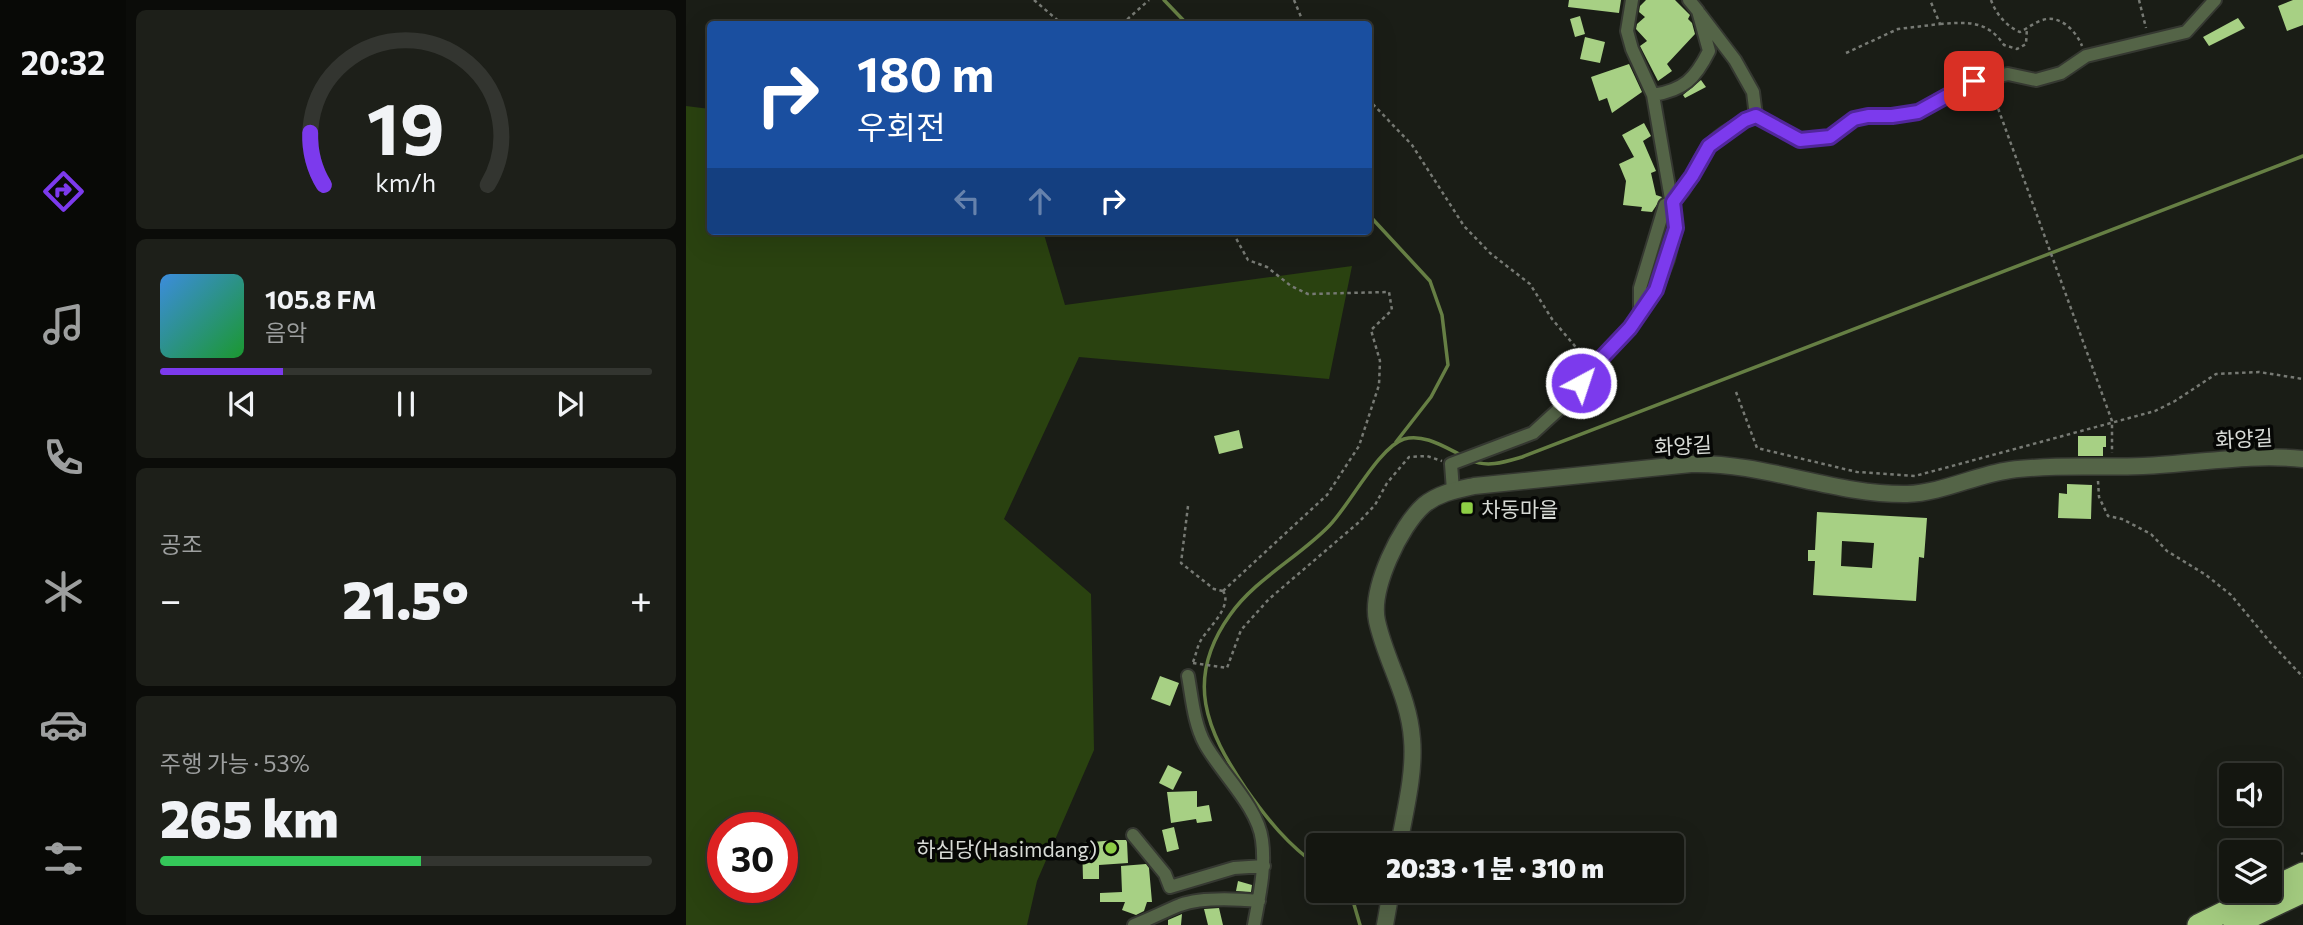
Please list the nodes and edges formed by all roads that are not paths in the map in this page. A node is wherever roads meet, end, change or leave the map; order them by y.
1 (1632, 0) edge
2 (1689, 0) edge
3 (2215, 0) edge
4 (1698, 12) junction
5 (1653, 95) junction
6 (1756, 116) junction
7 (1673, 202) junction
8 (1640, 313) junction
9 (2303, 459) edge
10 (1452, 490) junction
11 (1188, 676) dead end
12 (1401, 833) edge
13 (1133, 835) dead end
14 (2302, 860) edge
15 (1264, 866) junction
16 (2282, 878) edge
17 (2303, 892) edge
18 (1258, 901) junction
19 (1389, 903) edge
20 (2242, 903) edge
21 (1134, 925) edge
22 (1254, 925) edge
23 (1385, 925) edge
24 (2198, 925) edge
25 (2234, 925) edge

1 - 5 street
2 - 4 street
3 - 6 street
4 - 5 street
4 - 6 street
5 - 7 street
6 - 7 street
7 - 8 street
7 - 8 street
8 - 10 street
9 - 10 street, 화양길
10 - 12 street, 화양길
11 - 15 street
13 - 15 street
14 - 16 highway
15 - 18 street
17 - 25 highway
18 - 21 street
18 - 22 street
19 - 23 street
20 - 24 highway

